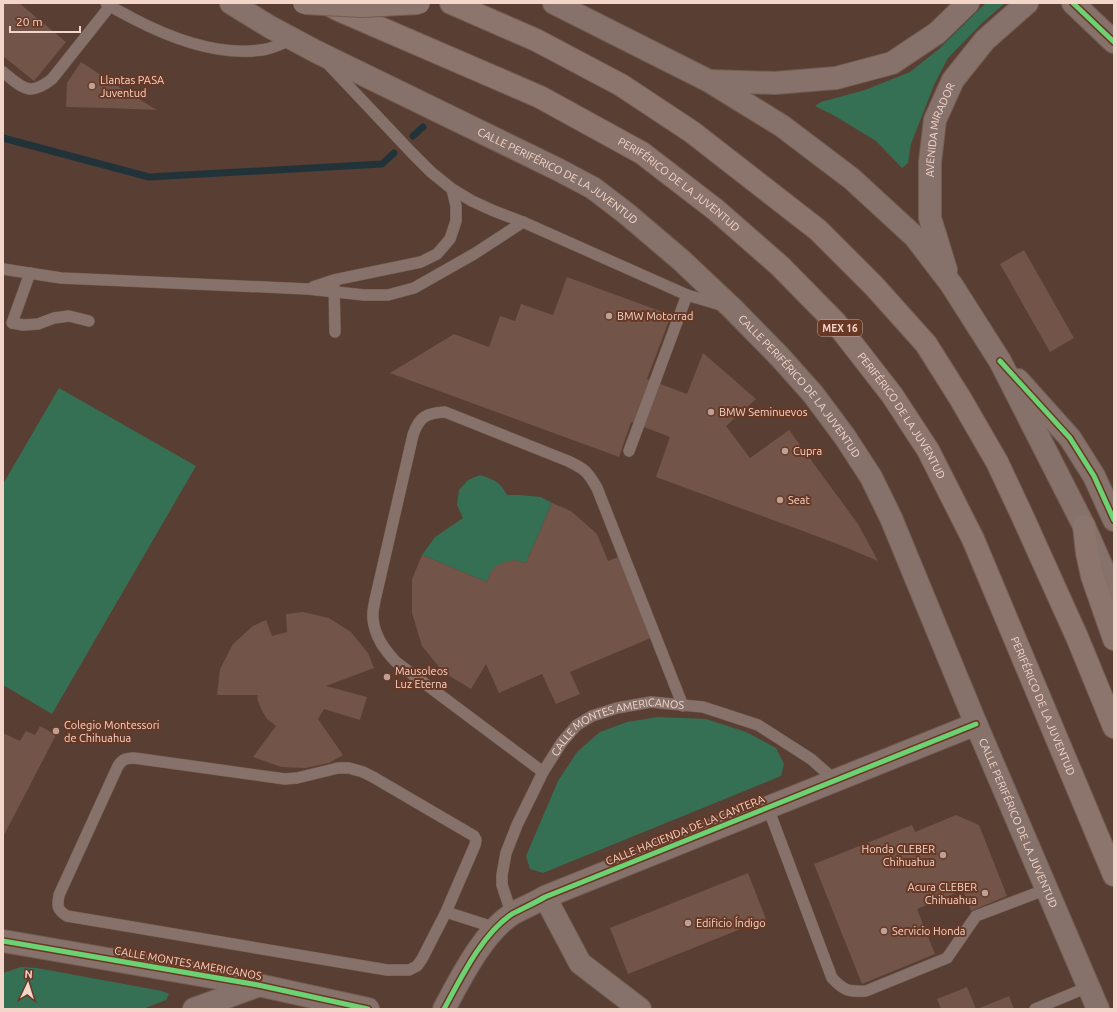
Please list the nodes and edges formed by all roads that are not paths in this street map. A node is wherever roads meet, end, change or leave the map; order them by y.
1 (231, 3) edge
2 (304, 3) edge
3 (326, 3) edge
4 (419, 3) edge
5 (452, 3) edge
6 (554, 3) edge
7 (968, 3) edge
8 (1026, 3) edge
9 (1073, 3) edge
10 (108, 5) edge
11 (292, 39) junction
12 (1114, 42) edge
13 (317, 52) junction
14 (3, 72) edge
15 (709, 81) junction
16 (452, 189) junction
17 (523, 222) junction
18 (3, 269) edge
19 (30, 273) junction
20 (951, 284) junction
21 (334, 286) junction
22 (687, 295) junction
23 (733, 309) junction
24 (3, 316) edge
25 (89, 321) dead end
26 (12, 323) junction
27 (335, 332) dead end
28 (1000, 361) junction
29 (629, 451) dead end
30 (1114, 520) edge
31 (1084, 526) junction
32 (1114, 594) edge
33 (1114, 639) edge
34 (683, 706) junction
35 (976, 724) junction
36 (1114, 727) edge
37 (542, 772) junction
38 (836, 781) junction
39 (768, 808) junction
40 (1114, 875) edge
41 (1047, 889) junction
42 (546, 897) junction
43 (446, 912) junction
44 (504, 922) junction
45 (9, 947) edge
46 (258, 985) junction
47 (1088, 987) junction
48 (288, 1001) edge
49 (194, 1009) edge
50 (368, 1009) edge
51 (444, 1009) edge
52 (640, 1009) edge
53 (1035, 1009) edge
54 (1098, 1009) edge

1 - 11 main road, CALLE PERIFÉRICO DE LA JUVENTUD
2 - 4 highway, bridge
3 - 40 highway, PERIFÉRICO DE LA JUVENTUD / MEX 16
5 - 36 highway
6 - 15 main road
7 - 15 main road
8 - 20 main road, AVENIDA MIRADOR
9 - 12 main road
10 - 11 lane
10 - 14 lane
11 - 13 main road, CALLE PERIFÉRICO DE LA JUVENTUD
13 - 16 lane
13 - 23 main road, CALLE PERIFÉRICO DE LA JUVENTUD
15 - 20 main road
16 - 17 lane
16 - 21 lane
17 - 21 lane
17 - 22 lane
18 - 19 lane
19 - 21 lane
19 - 26 lane
20 - 28 main road
21 - 27 lane
22 - 23 lane
22 - 29 lane
23 - 35 main road, CALLE PERIFÉRICO DE LA JUVENTUD
24 - 26 lane
25 - 26 lane
28 - 30 main road
28 - 31 main road
31 - 32 main road
31 - 33 highway
34 - 37 lane, CALLE MONTES AMERICANOS
34 - 37 lane
34 - 38 lane, CALLE MONTES AMERICANOS
35 - 38 main road, CALLE HACIENDA DE LA CANTERA
35 - 41 main road, CALLE PERIFÉRICO DE LA JUVENTUD
37 - 44 lane, CALLE MONTES AMERICANOS
38 - 39 main road, CALLE HACIENDA DE LA CANTERA
39 - 41 lane
39 - 42 main road, CALLE HACIENDA DE LA CANTERA
41 - 47 main road, CALLE PERIFÉRICO DE LA JUVENTUD
42 - 44 main road, CALLE HACIENDA DE LA CANTERA
42 - 52 main road
43 - 43 lane
43 - 44 lane
44 - 51 main road, CALLE HACIENDA DE LA CANTERA
45 - 46 main road, CALLE MONTES AMERICANOS
46 - 48 main road, CALLE MONTES AMERICANOS
46 - 49 main road
47 - 53 lane
47 - 54 main road, CALLE PERIFÉRICO DE LA JUVENTUD
48 - 50 main road, CALLE MONTES AMERICANOS

